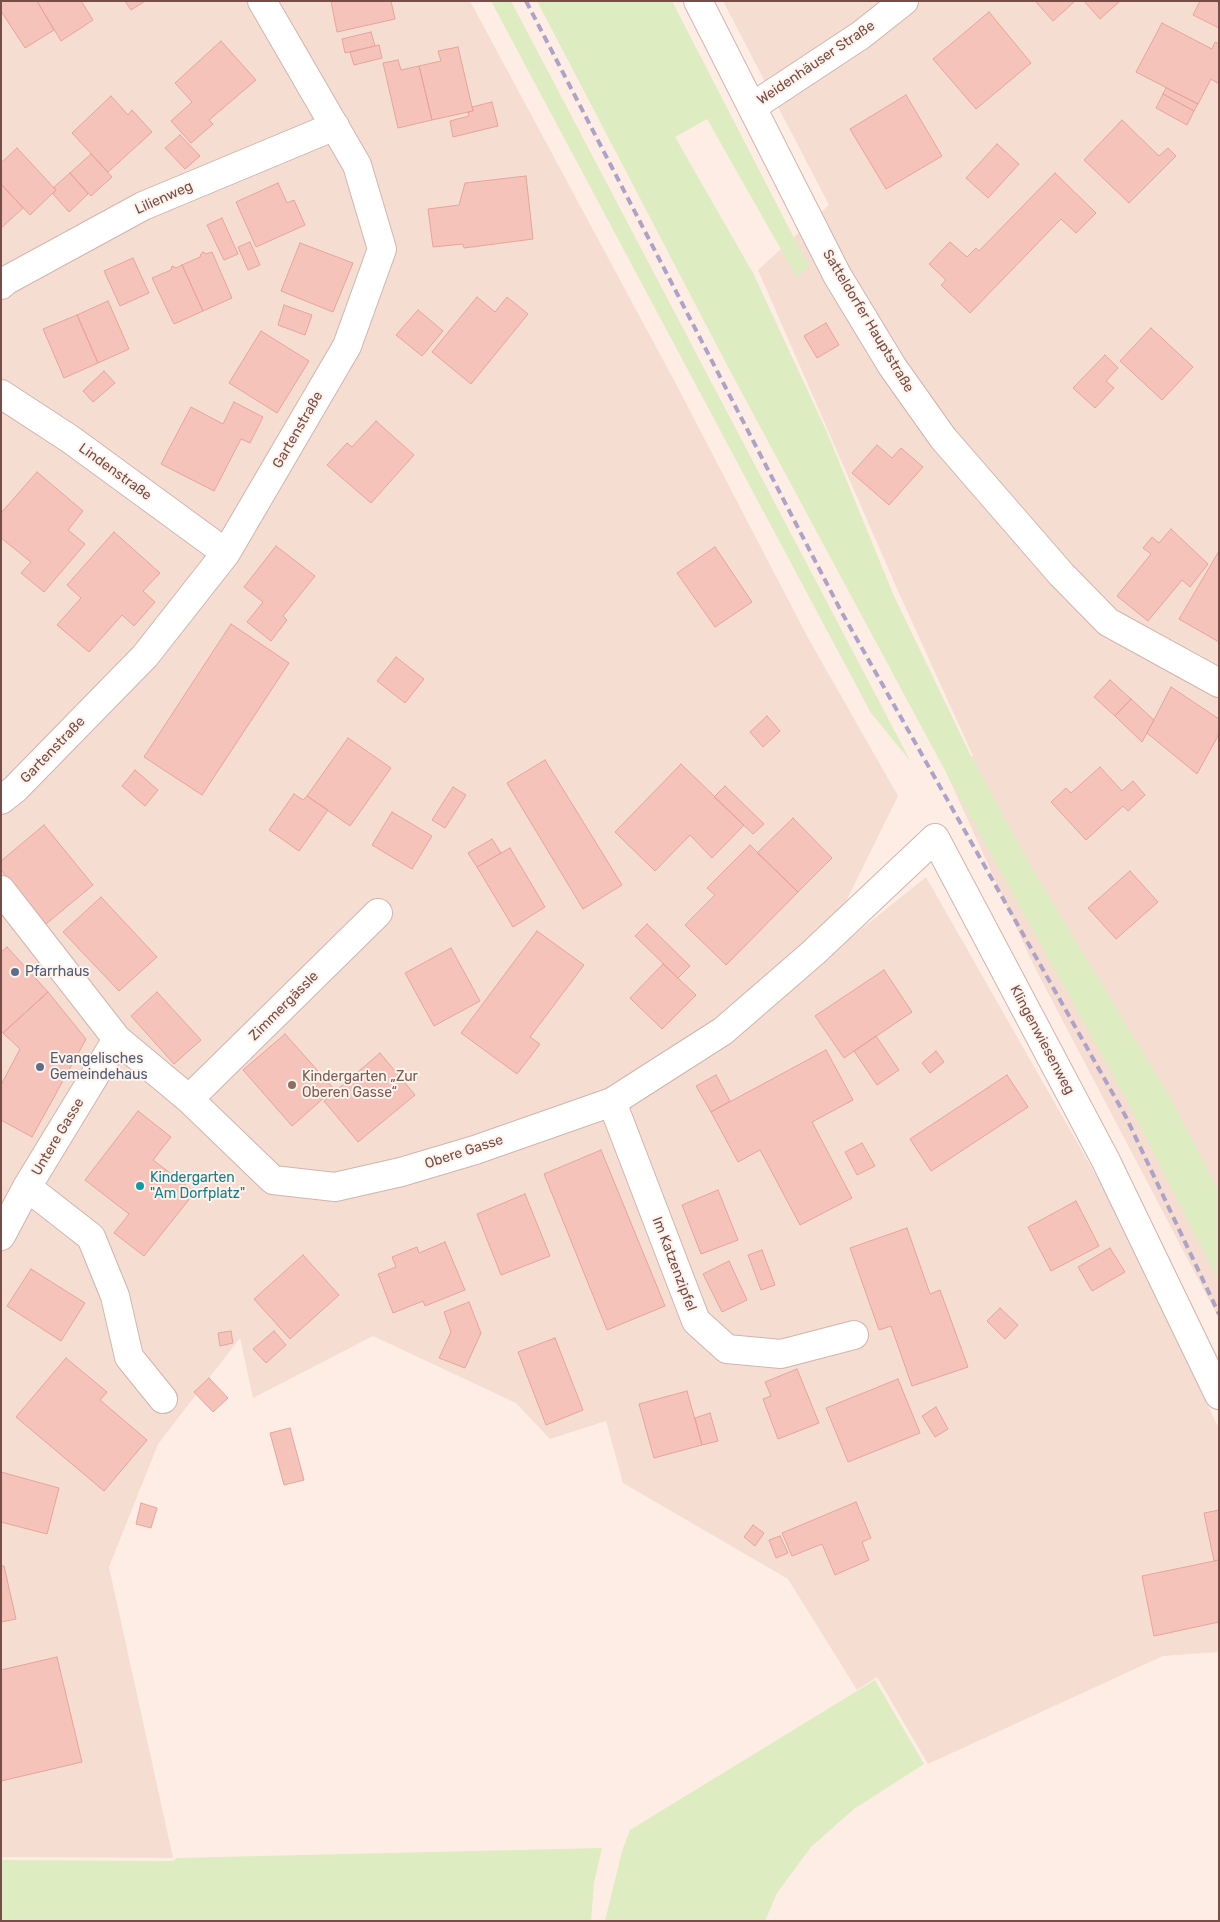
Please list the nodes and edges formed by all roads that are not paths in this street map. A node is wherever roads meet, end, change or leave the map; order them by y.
1 (262, 1) edge
2 (698, 1) edge
3 (904, 1) edge
4 (752, 107) junction
5 (335, 126) junction
6 (1, 285) edge
7 (1, 394) edge
8 (226, 553) junction
9 (1219, 683) edge
10 (1, 800) edge
11 (1, 890) edge
12 (378, 912) dead end
13 (813, 953) joint
14 (117, 1039) junction
15 (189, 1099) junction
16 (612, 1102) junction
17 (27, 1186) junction
18 (1, 1236) edge
19 (854, 1335) dead end
20 (1219, 1394) edge
21 (163, 1400) dead end

1 - 5 street, Gartenstraße
2 - 4 street, Satteldorfer Hauptstraße
3 - 4 street, Weidenhäuser Straße
4 - 9 street, Satteldorfer Hauptstraße
5 - 6 street, Lilienweg
5 - 8 street, Gartenstraße
7 - 8 street, Lindenstraße
8 - 10 street, Gartenstraße
11 - 14 street, Obere Gasse
12 - 15 street, Zimmergässle
13 - 16 street, Obere Gasse
13 - 20 street, Klingenwiesenweg
14 - 15 street, Obere Gasse
14 - 17 street, Untere Gasse
15 - 16 street, Obere Gasse
16 - 19 street, Im Katzenzipfel
17 - 18 street, Untere Gasse
17 - 21 street

